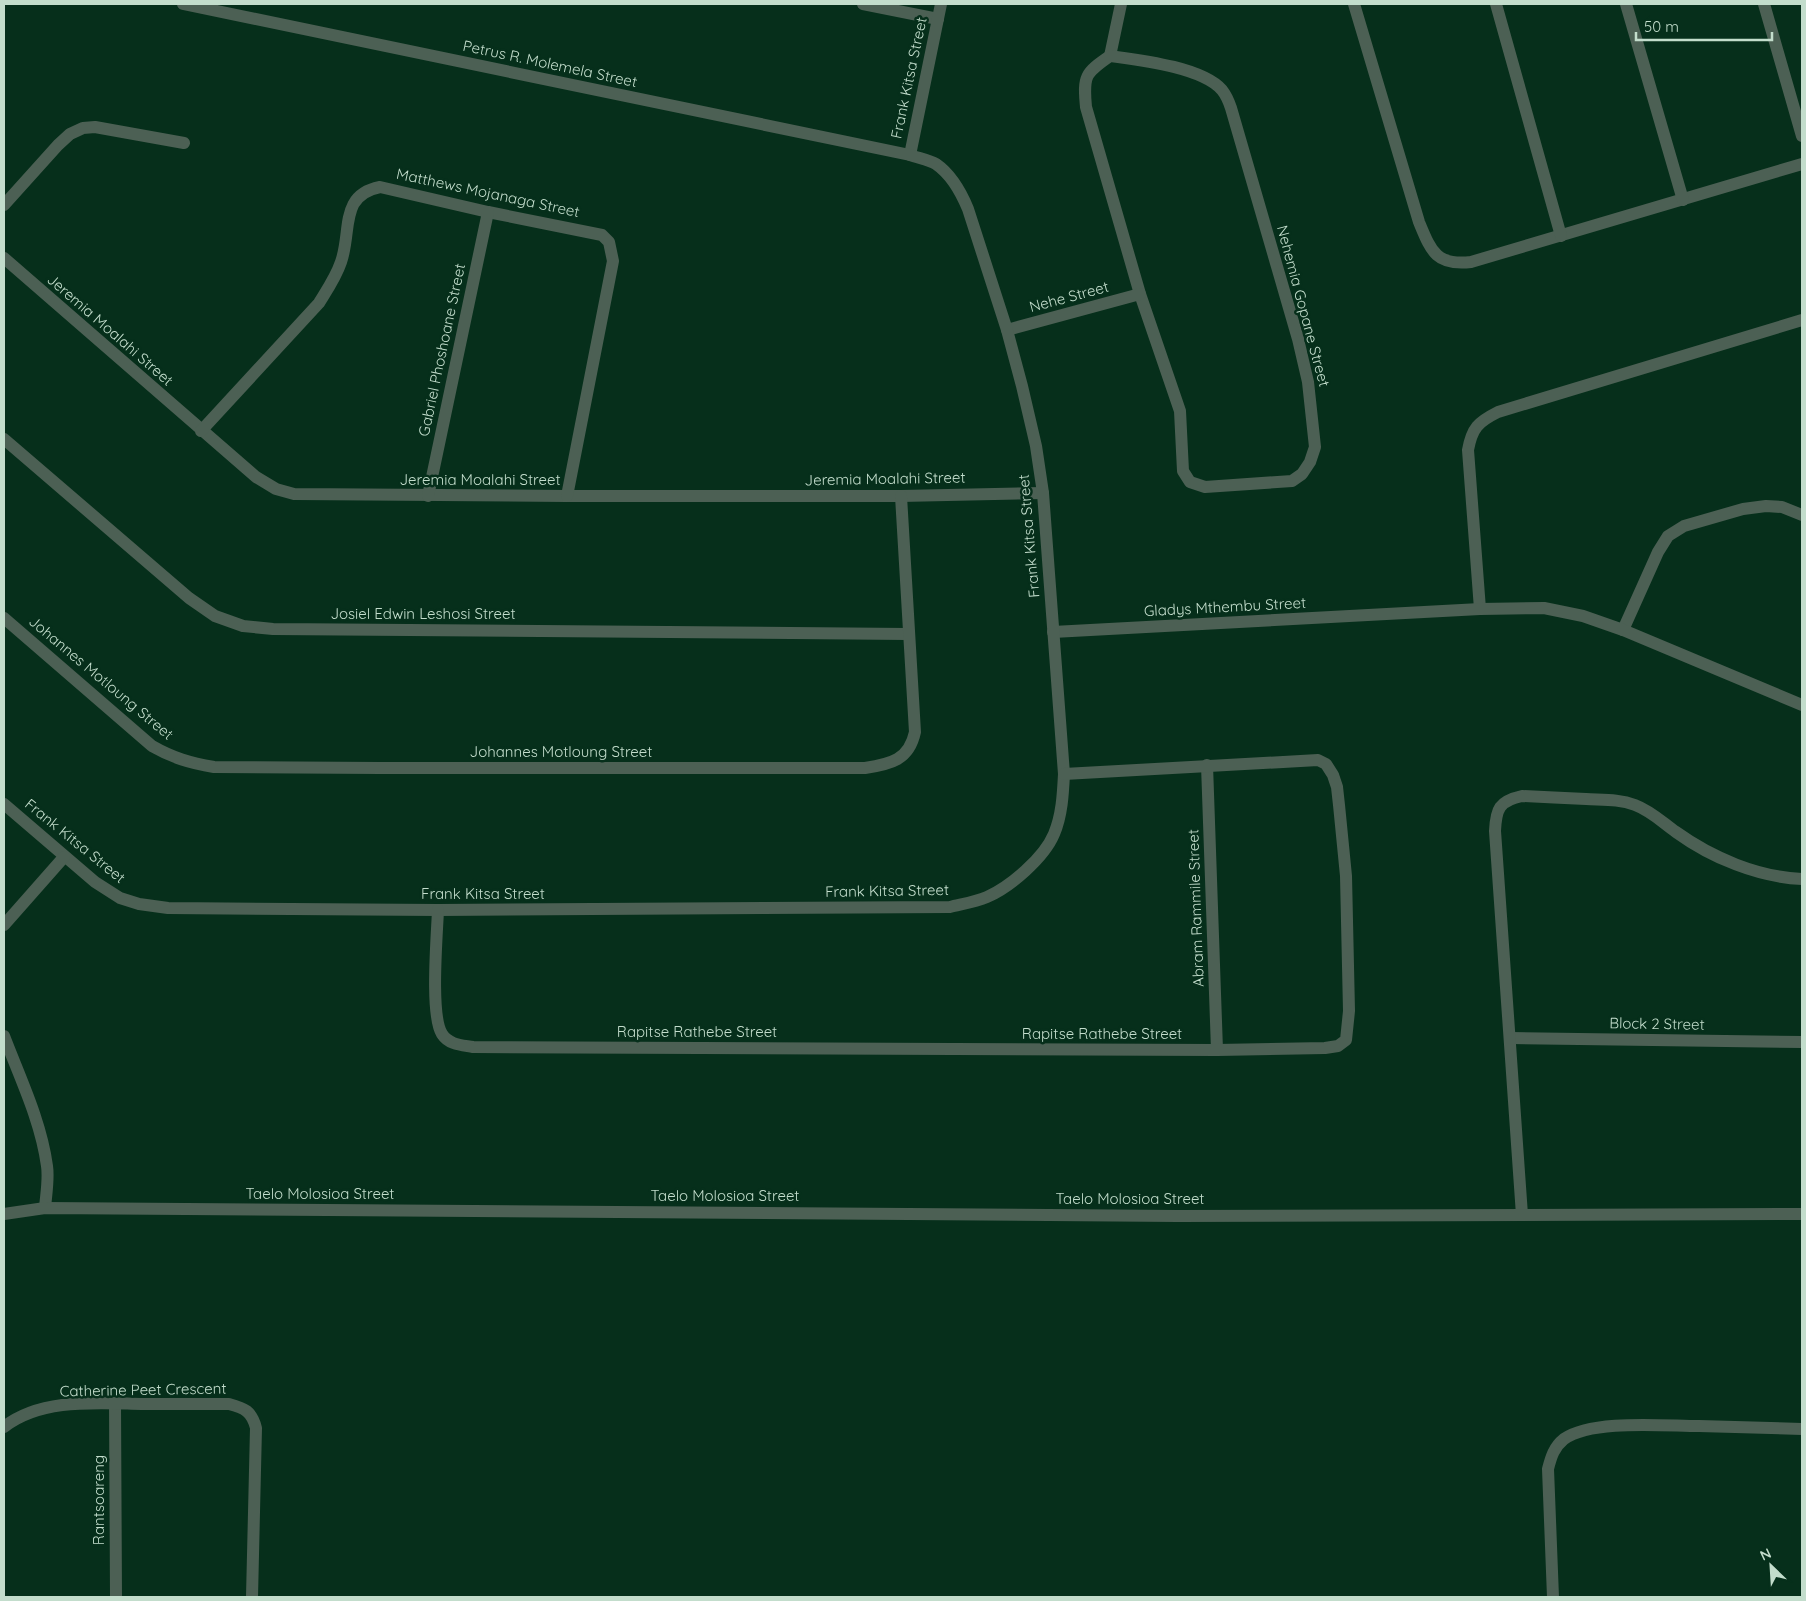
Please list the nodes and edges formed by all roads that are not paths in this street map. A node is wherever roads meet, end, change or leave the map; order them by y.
1 (183, 4) edge
2 (863, 4) edge
3 (941, 4) edge
4 (1120, 4) edge
5 (1354, 4) edge
6 (1496, 4) edge
7 (1626, 4) edge
8 (1764, 4) edge
9 (938, 19) junction
10 (1110, 56) junction
11 (1802, 136) edge
12 (184, 143) dead end
13 (910, 156) junction
14 (1802, 164) edge
15 (1683, 200) junction
16 (4, 205) edge
17 (488, 212) junction
18 (1561, 236) junction
19 (4, 258) edge
20 (1140, 294) junction
21 (1802, 320) edge
22 (1007, 330) junction
23 (202, 431) junction
24 (4, 439) edge
25 (1043, 493) junction
26 (428, 496) junction
27 (566, 496) junction
28 (901, 496) junction
29 (1802, 515) edge
30 (1480, 609) junction
31 (4, 618) edge
32 (1623, 630) junction
33 (1053, 632) junction
34 (908, 634) junction
35 (1802, 705) edge
36 (1207, 765) junction
37 (1064, 774) junction
38 (4, 804) edge
39 (64, 856) junction
40 (1802, 879) edge
41 (438, 910) junction
42 (4, 925) edge
43 (4, 1036) edge
44 (1510, 1038) junction
45 (1802, 1042) edge
46 (1217, 1050) junction
47 (45, 1208) junction
48 (4, 1214) edge
49 (1802, 1214) edge
50 (1522, 1215) junction
51 (115, 1403) junction
52 (4, 1428) edge
53 (1802, 1429) edge
54 (116, 1597) edge
55 (252, 1597) edge
56 (1553, 1597) edge

1 - 13 street, Petrus R. Molemela Street
2 - 9 street
3 - 9 street, Frank Kitsa Street
4 - 10 street
5 - 18 street
6 - 18 street
7 - 15 street
8 - 11 street
9 - 13 street, Frank Kitsa Street
10 - 20 street, Nehemia Gopane Street
10 - 20 street, Nehemia Gopane Street
12 - 16 street
13 - 22 street, Frank Kitsa Street
14 - 15 street
15 - 18 street
17 - 23 street, Matthews Mojanaga Street
17 - 26 street, Gabriel Phoshoane Street
17 - 27 street, Matthews Mojanaga Street
19 - 23 street, Jeremia Moalahi Street
20 - 22 street, Nehe Street
21 - 30 street
22 - 25 street, Frank Kitsa Street
23 - 26 street, Jeremia Moalahi Street
24 - 34 street, Josiel Edwin Leshosi Street
25 - 28 street, Jeremia Moalahi Street
25 - 33 street, Frank Kitsa Street
26 - 27 street, Jeremia Moalahi Street
27 - 28 street, Jeremia Moalahi Street
28 - 34 street, Johannes Motloung Street
29 - 32 street
30 - 32 street, Gladys Mthembu Street
30 - 33 street, Gladys Mthembu Street
31 - 34 street, Johannes Motloung Street
32 - 35 street, Gladys Mthembu Street
33 - 37 street, Frank Kitsa Street
36 - 37 street, Rapitse Rathebe Street
36 - 46 street, Abram Rammile Street
36 - 46 street, Rapitse Rathebe Street
37 - 41 street, Frank Kitsa Street
38 - 39 street, Frank Kitsa Street
39 - 41 street, Frank Kitsa Street
39 - 42 street
40 - 44 street
41 - 46 street, Rapitse Rathebe Street
43 - 47 street
44 - 45 street, Block 2 Street
44 - 50 street
47 - 48 street, Taelo Molosioa Street
47 - 50 street, Taelo Molosioa Street
49 - 50 street, Taelo Molosioa Street
51 - 52 street, Catherine Peet Crescent
51 - 54 street, Rantsoareng
51 - 55 street, Catherine Peet Crescent
53 - 56 street

